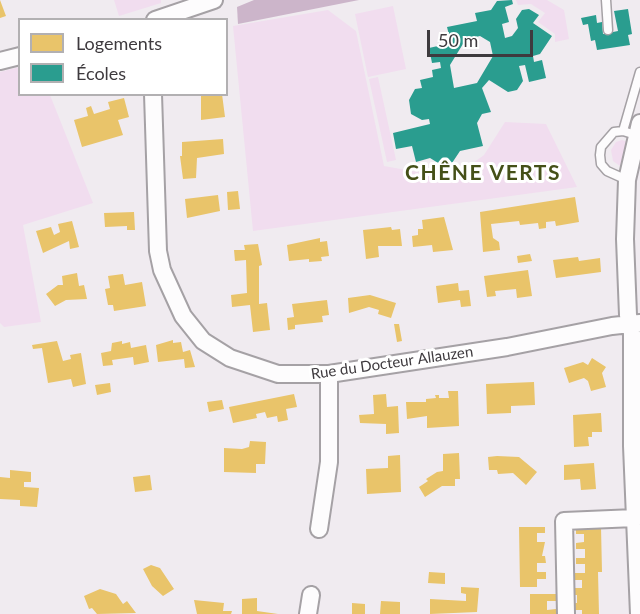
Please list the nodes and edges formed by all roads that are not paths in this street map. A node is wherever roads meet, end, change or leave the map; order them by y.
1 (214, 0) edge
2 (606, 0) edge
3 (161, 18) edge
4 (608, 30) dead end
5 (18, 56) edge
6 (0, 61) edge
7 (640, 72) edge
8 (153, 96) edge
9 (633, 129) edge
10 (634, 181) edge
11 (635, 324) edge
12 (329, 374) junction
13 (637, 479) edge
14 (635, 518) junction
15 (319, 529) dead end
16 (311, 595) dead end
17 (308, 614) edge
18 (566, 614) edge
19 (639, 614) edge

1 - 3 street
2 - 4 lane
5 - 6 street
7 - 9 lane
8 - 12 street, Rue du Docteur Allauzen
9 - 10 street
9 - 10 lane
10 - 11 street
11 - 12 street, Rue du Docteur Allauzen
11 - 13 street
12 - 15 street
13 - 14 street
14 - 18 street
14 - 19 street
16 - 17 street

